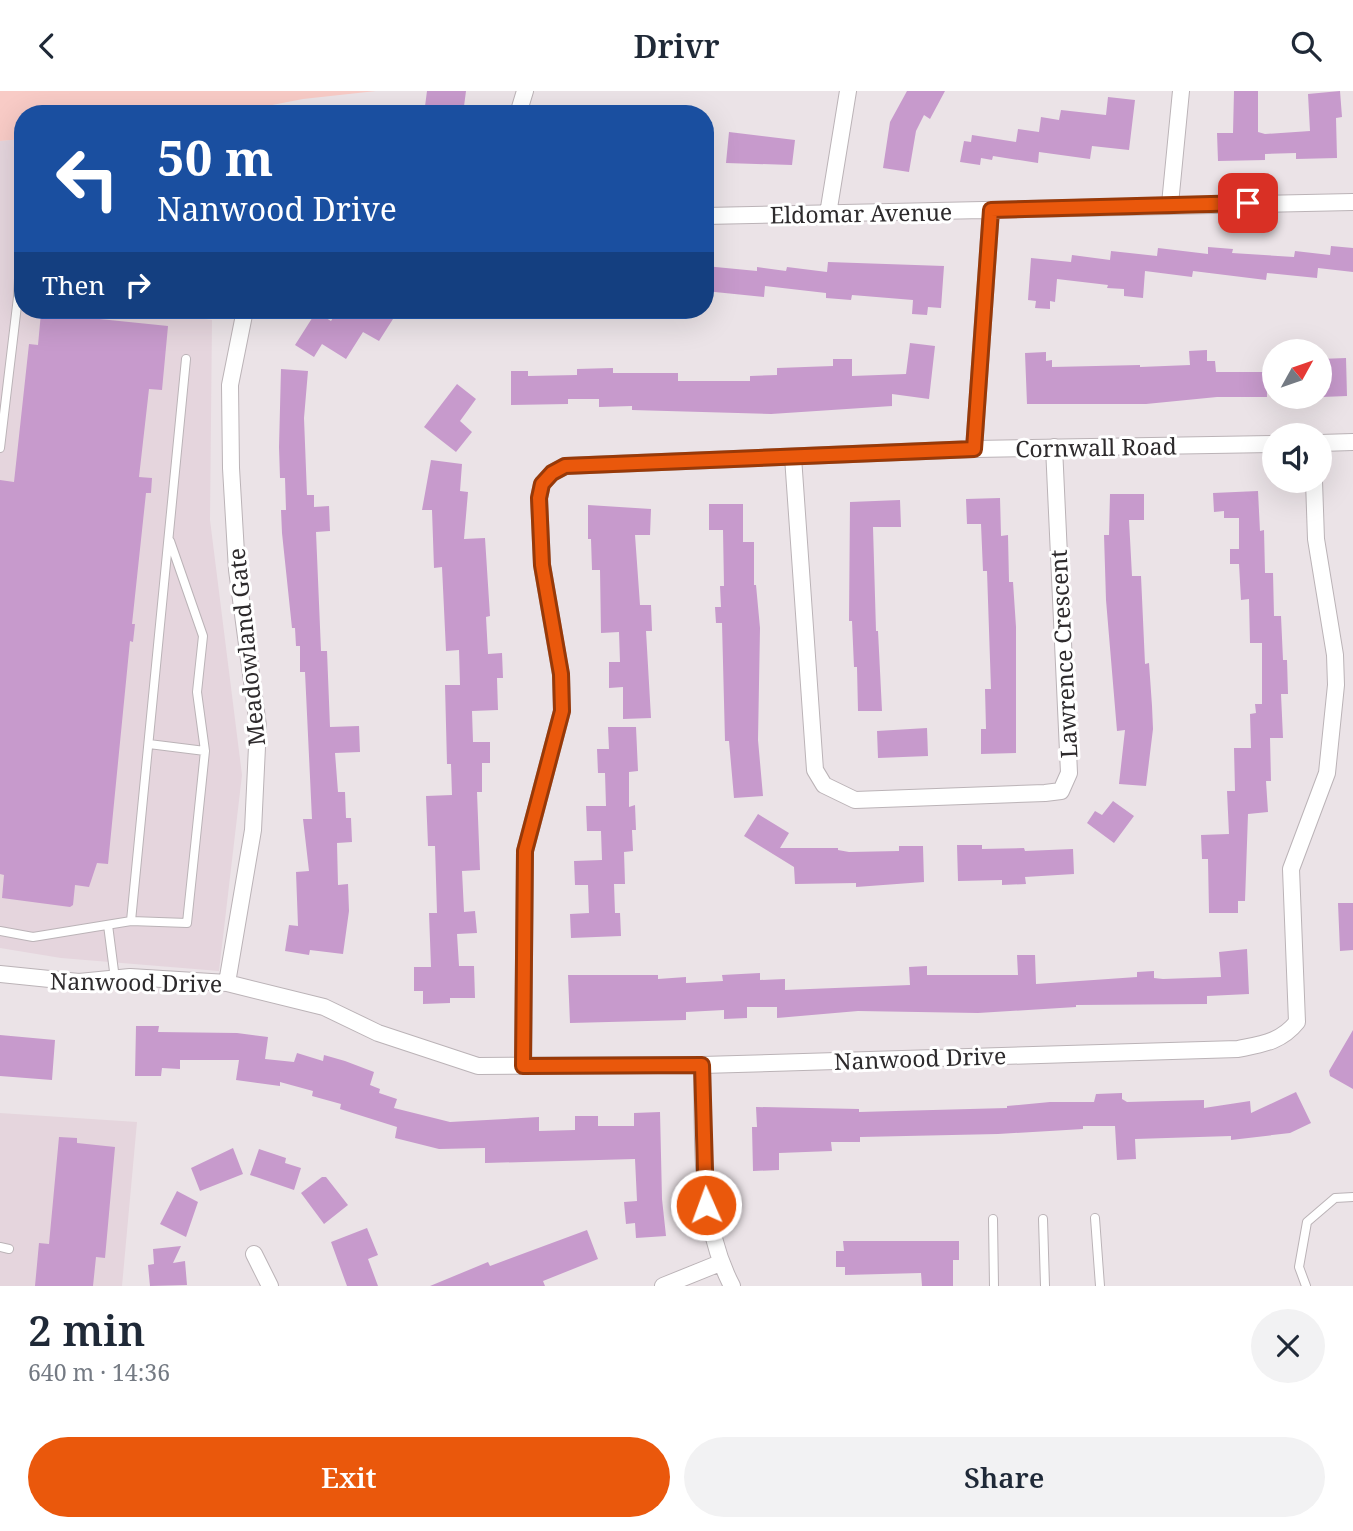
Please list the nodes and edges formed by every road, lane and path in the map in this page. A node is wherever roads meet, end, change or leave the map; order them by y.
1 (848, 91) edge
2 (1181, 91) edge
3 (1353, 202) edge
4 (1170, 204) junction
5 (991, 210) junction
6 (828, 214) junction
7 (714, 216) edge
8 (15, 319) edge
9 (243, 319) edge
10 (186, 359) dead end
11 (1353, 442) edge
12 (1332, 443) edge
13 (1262, 444) edge
14 (1054, 447) junction
15 (0, 449) edge
16 (974, 449) junction
17 (793, 457) junction
18 (1314, 493) edge
19 (169, 538) junction
20 (1336, 685) junction
21 (1353, 685) edge
22 (149, 744) junction
23 (205, 751) junction
24 (131, 921) junction
25 (108, 925) junction
26 (0, 931) edge
27 (0, 974) edge
28 (115, 979) junction
29 (227, 983) junction
30 (702, 1065) junction
31 (523, 1066) junction
32 (1353, 1197) edge
33 (1095, 1218) dead end
34 (993, 1219) dead end
35 (1043, 1219) dead end
36 (254, 1255) dead end
37 (720, 1263) junction
38 (271, 1286) edge
39 (663, 1286) edge
40 (732, 1286) edge
41 (994, 1286) edge
42 (1045, 1286) edge
43 (1100, 1286) edge
44 (1306, 1286) edge

1 - 6 street
2 - 4 street
3 - 4 street, Eldomar Avenue
4 - 5 street, Eldomar Avenue
5 - 6 street, Eldomar Avenue
5 - 16 street
6 - 7 street, Eldomar Avenue
8 - 15 lane
9 - 29 street, Meadowland Gate
10 - 19 lane
11 - 12 street
13 - 14 street, Cornwall Road
14 - 16 street, Cornwall Road
14 - 17 street, Lawrence Crescent
16 - 17 street, Cornwall Road
17 - 31 street, Cornwall Road
18 - 20 street, Nanwood Drive
19 - 22 lane
19 - 23 lane
20 - 21 street
20 - 30 street, Nanwood Drive
22 - 23 lane
22 - 24 lane
23 - 24 lane
24 - 25 lane
25 - 26 lane
25 - 28 lane
27 - 28 street, Nanwood Drive
28 - 29 street, Nanwood Drive
29 - 31 street, Nanwood Drive
30 - 31 street, Nanwood Drive
30 - 37 street
32 - 44 lane
33 - 43 lane
34 - 41 lane
35 - 42 lane
36 - 38 street
37 - 39 street
37 - 40 street

